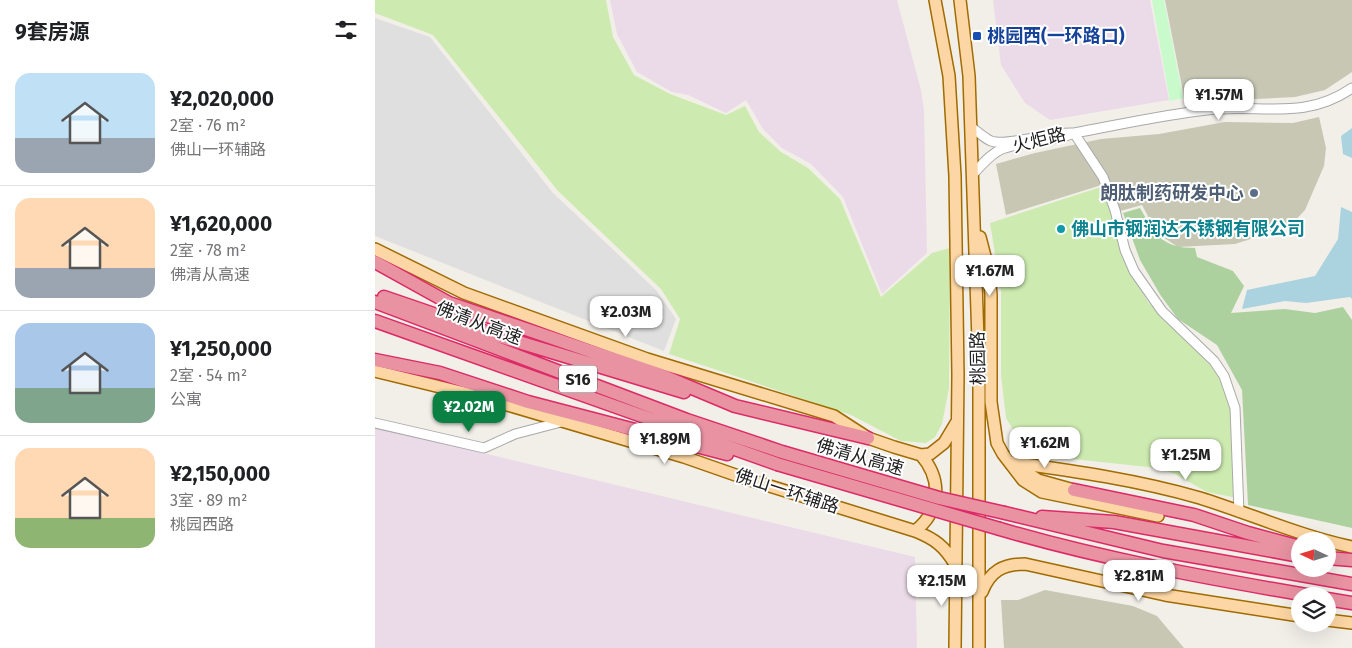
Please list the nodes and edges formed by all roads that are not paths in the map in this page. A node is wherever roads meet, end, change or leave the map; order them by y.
1 (935, 0) edge
2 (960, 0) edge
3 (1352, 88) edge
4 (971, 127) junction
5 (1074, 133) junction
6 (973, 174) junction
7 (974, 216) junction
8 (375, 249) edge
9 (375, 262) edge
10 (375, 294) edge
11 (375, 302) edge
12 (375, 321) edge
13 (375, 360) edge
14 (375, 371) edge
15 (735, 406) junction
16 (561, 422) junction
17 (957, 422) junction
18 (375, 423) edge
19 (868, 438) junction
20 (921, 455) junction
21 (779, 458) junction
22 (764, 460) junction
23 (1010, 462) junction
24 (1074, 490) joint
25 (1239, 512) junction
26 (1005, 514) junction
27 (1158, 516) joint
28 (915, 531) junction
29 (1248, 533) junction
30 (1291, 545) edge
31 (1291, 554) edge
32 (1336, 554) edge
33 (1351, 555) edge
34 (1336, 557) edge
35 (956, 566) junction
36 (1352, 584) edge
37 (1291, 592) edge
38 (980, 596) junction
39 (1336, 600) edge
40 (1352, 603) edge
41 (1291, 615) edge
42 (1336, 621) edge
43 (1352, 623) edge
44 (955, 648) edge
45 (979, 648) edge

1 - 17 main road, 桃园路
2 - 4 main road, 桃园路
3 - 5 street
4 - 5 street, 火炬路
4 - 6 main road, 桃园路
5 - 6 street, 火炬路
5 - 25 street
6 - 7 main road, 桃园路
7 - 23 main road
7 - 38 main road, 桃园路
8 - 19 main road
9 - 15 highway
10 - 15 highway
11 - 21 highway, 佛清从高速 / S16
12 - 22 highway, 佛清从高速 / S16
13 - 22 highway
14 - 16 main road, 佛山一环辅路
15 - 19 highway
16 - 18 street
16 - 28 main road, 佛山一环辅路
17 - 20 main road
17 - 35 main road, 桃园路
19 - 20 main road
20 - 28 main road
21 - 22 highway, 佛清从高速 / S16
21 - 26 highway, 佛清从高速 / S16, bridge
21 - 37 highway, 佛清从高速 / S16, bridge
23 - 24 main road
23 - 25 main road
23 - 27 main road
24 - 29 highway
25 - 33 main road
26 - 31 highway
26 - 36 highway, 佛清从高速 / S16
27 - 29 highway
28 - 35 main road, 佛山一环辅路
29 - 30 highway
32 - 33 highway
33 - 34 highway
35 - 44 main road, 桃园路
38 - 41 main road
38 - 45 main road, 桃园路
39 - 40 highway
42 - 43 main road

